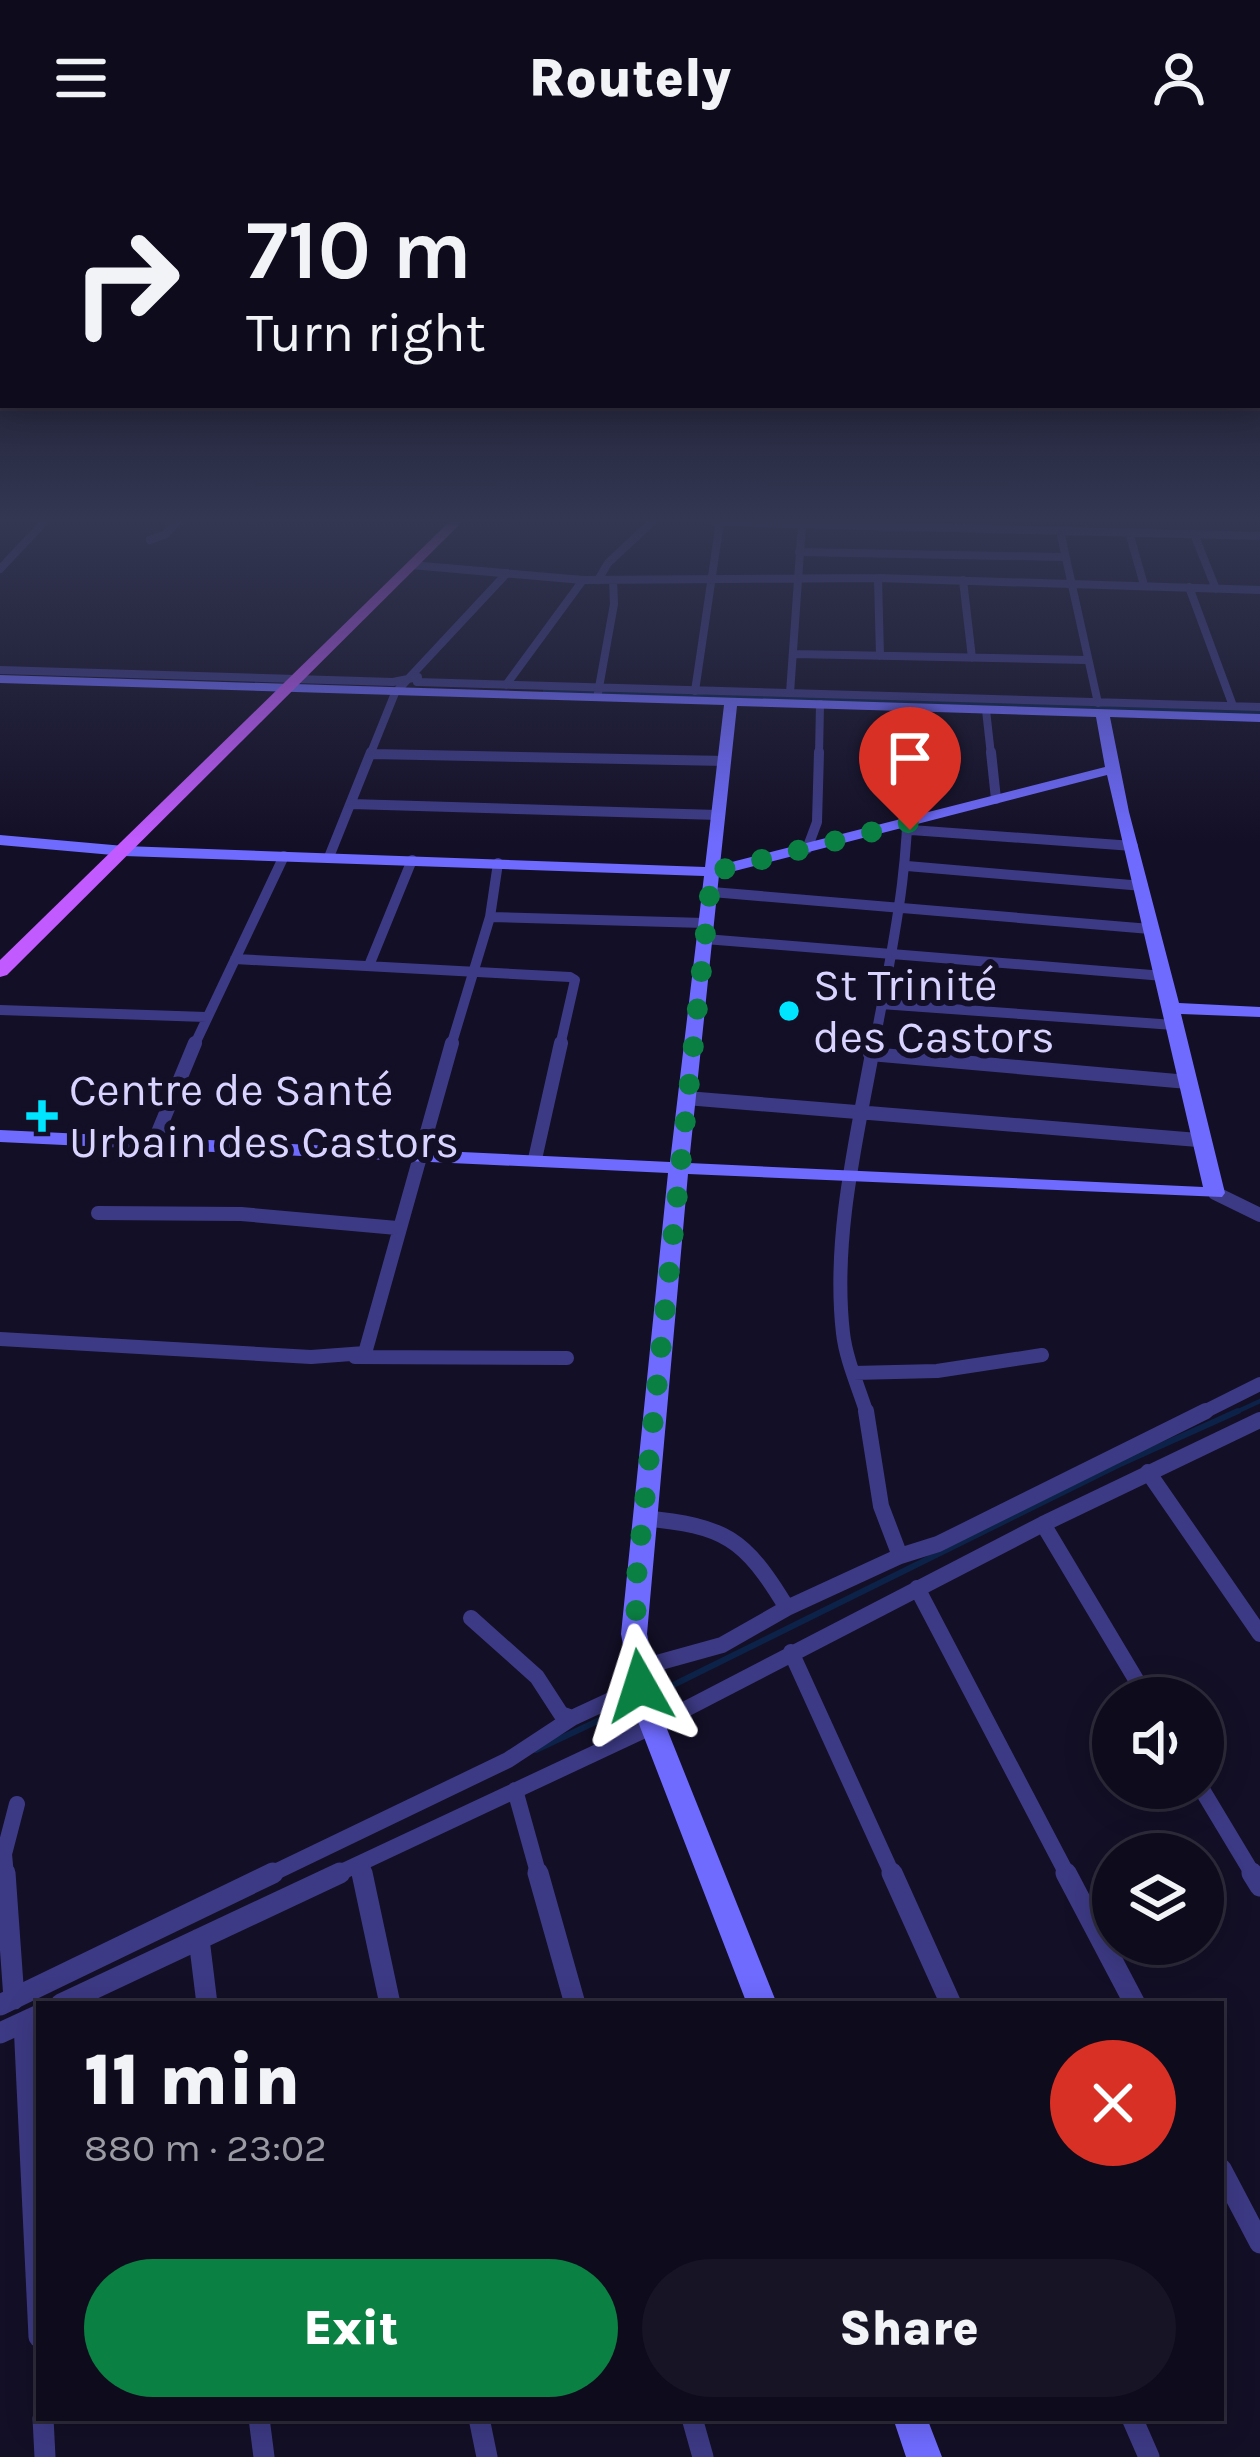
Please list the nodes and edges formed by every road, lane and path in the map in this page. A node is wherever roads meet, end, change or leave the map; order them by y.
1 (345, 629) edge
2 (455, 629) edge
3 (547, 629) edge
4 (609, 629) edge
5 (704, 629) edge
6 (795, 629) edge
7 (879, 629) edge
8 (969, 629) edge
9 (1079, 629) edge
10 (1205, 629) edge
11 (794, 654) junction
12 (880, 656) junction
13 (972, 658) junction
14 (1086, 661) junction
15 (0, 674) edge
16 (291, 682) junction
17 (506, 685) junction
18 (402, 686) junction
19 (695, 691) junction
20 (598, 693) junction
21 (790, 693) junction
22 (731, 702) junction
23 (820, 704) junction
24 (1233, 706) junction
25 (905, 707) junction
26 (1260, 707) edge
27 (1100, 708) junction
28 (986, 710) junction
29 (1260, 718) edge
30 (372, 754) junction
31 (726, 761) junction
32 (1111, 770) junction
33 (996, 799) junction
34 (352, 804) junction
35 (718, 815) junction
36 (817, 822) junction
37 (911, 826) junction
38 (0, 840) edge
39 (843, 840) junction
40 (1132, 846) junction
41 (807, 849) junction
42 (124, 851) junction
43 (284, 856) junction
44 (329, 857) junction
45 (412, 860) junction
46 (498, 863) junction
47 (907, 866) junction
48 (712, 882) junction
49 (1143, 886) junction
50 (900, 910) junction
51 (490, 917) junction
52 (1150, 929) junction
53 (705, 931) junction
54 (892, 954) junction
55 (235, 959) junction
56 (370, 963) junction
57 (473, 968) junction
58 (0, 970) edge
59 (1163, 976) junction
60 (880, 1004) junction
61 (0, 1010) edge
62 (1260, 1012) edge
63 (1172, 1016) junction
64 (206, 1017) junction
65 (870, 1054) junction
66 (1188, 1082) junction
67 (686, 1098) junction
68 (864, 1114) junction
69 (0, 1136) edge
70 (1198, 1140) junction
71 (154, 1142) junction
72 (418, 1154) junction
73 (535, 1159) junction
74 (679, 1164) junction
75 (850, 1174) junction
76 (1215, 1193) junction
77 (98, 1213) dead end
78 (1260, 1215) edge
79 (397, 1228) junction
80 (0, 1339) edge
81 (1042, 1355) dead end
82 (355, 1357) junction
83 (567, 1358) dead end
84 (853, 1372) junction
85 (1260, 1384) edge
86 (1258, 1425) edge
87 (1148, 1472) junction
88 (643, 1518) junction
89 (1043, 1524) junction
90 (900, 1556) junction
91 (917, 1588) junction
92 (787, 1608) junction
93 (471, 1618) dead end
94 (1260, 1634) edge
95 (791, 1652) junction
96 (640, 1677) junction
97 (1134, 1677) edge
98 (572, 1718) junction
99 (652, 1722) junction
100 (515, 1790) junction
101 (17, 1804) dead end
102 (1214, 1809) edge
103 (360, 1864) junction
104 (1260, 1886) edge
105 (199, 1940) junction
106 (68, 2001) edge
107 (207, 2001) edge
108 (389, 2001) edge
109 (574, 2001) edge
110 (761, 2001) edge
111 (950, 2001) edge
112 (1133, 2001) edge
113 (7, 2002) edge
114 (31, 2018) edge
115 (0, 2033) edge
116 (1224, 2175) edge
117 (36, 2217) edge
118 (1260, 2243) edge
119 (43, 2421) edge
120 (259, 2421) edge
121 (480, 2421) edge
122 (693, 2421) edge
123 (911, 2421) edge
124 (1133, 2421) edge
125 (45, 2457) edge
126 (264, 2457) edge
127 (487, 2457) edge
128 (703, 2457) edge
129 (924, 2457) edge
130 (1149, 2457) edge

1 - 16 main road
2 - 18 street
3 - 17 street
4 - 20 street
5 - 19 street
6 - 11 street
7 - 12 street
8 - 13 street
9 - 14 street
10 - 24 street
11 - 12 street
11 - 21 street
12 - 13 street
13 - 14 street
14 - 27 street
15 - 16 street
16 - 18 street
16 - 18 street
16 - 42 main road
17 - 18 street
17 - 20 street
18 - 20 street
18 - 30 street
19 - 20 street
19 - 21 street
20 - 22 street
21 - 27 street
22 - 23 street
22 - 31 street
23 - 25 street
23 - 36 street
24 - 26 street
24 - 27 street
25 - 28 street
25 - 37 street
27 - 28 street
27 - 29 street
27 - 32 street
28 - 33 street
30 - 31 street
30 - 34 street
31 - 35 street
32 - 33 street
32 - 40 street
33 - 37 street
34 - 35 street
34 - 44 street
35 - 48 street
36 - 39 street
36 - 41 street
37 - 39 street
37 - 40 street
37 - 47 street
38 - 42 street
39 - 41 street
40 - 49 street
41 - 48 street
42 - 43 street
42 - 58 main road
43 - 44 street
43 - 55 street
44 - 45 street
45 - 46 street
45 - 56 street
46 - 48 street
46 - 51 street
47 - 49 street
47 - 50 street
48 - 50 street
48 - 53 street
49 - 52 street
50 - 52 street
50 - 54 street
51 - 53 street
51 - 57 street
52 - 59 street
53 - 54 street
53 - 67 street
54 - 59 street
54 - 60 street
55 - 56 street
55 - 64 street
56 - 57 street
57 - 72 street
57 - 73 street
59 - 63 street
60 - 63 street
60 - 65 street
61 - 64 street
62 - 63 street
63 - 66 street
64 - 71 street
65 - 66 street
65 - 68 street
66 - 70 street
67 - 68 street
67 - 74 street
68 - 70 street
68 - 75 street
69 - 71 street
70 - 76 street
71 - 72 street
72 - 73 street
72 - 79 street
73 - 74 street
74 - 75 street
74 - 88 street
75 - 76 street
75 - 84 street
76 - 78 street
77 - 79 street
79 - 82 street
80 - 82 street
81 - 84 street
82 - 83 street
84 - 90 street
85 - 90 street
86 - 87 street
87 - 89 street
87 - 94 street
88 - 92 street
88 - 96 street
89 - 91 street
89 - 97 street
90 - 92 street
91 - 95 street
91 - 112 street
92 - 96 street
93 - 98 street
95 - 99 street
95 - 111 street
96 - 98 street
96 - 99 street
98 - 113 street
99 - 100 street
99 - 110 street
100 - 103 street
100 - 109 street
101 - 113 street
102 - 104 street
103 - 105 street
103 - 108 street
105 - 106 street
105 - 107 street
114 - 115 street
114 - 117 street
116 - 118 street
119 - 125 street
120 - 126 street
121 - 127 street
122 - 128 street
123 - 129 street
124 - 130 street

